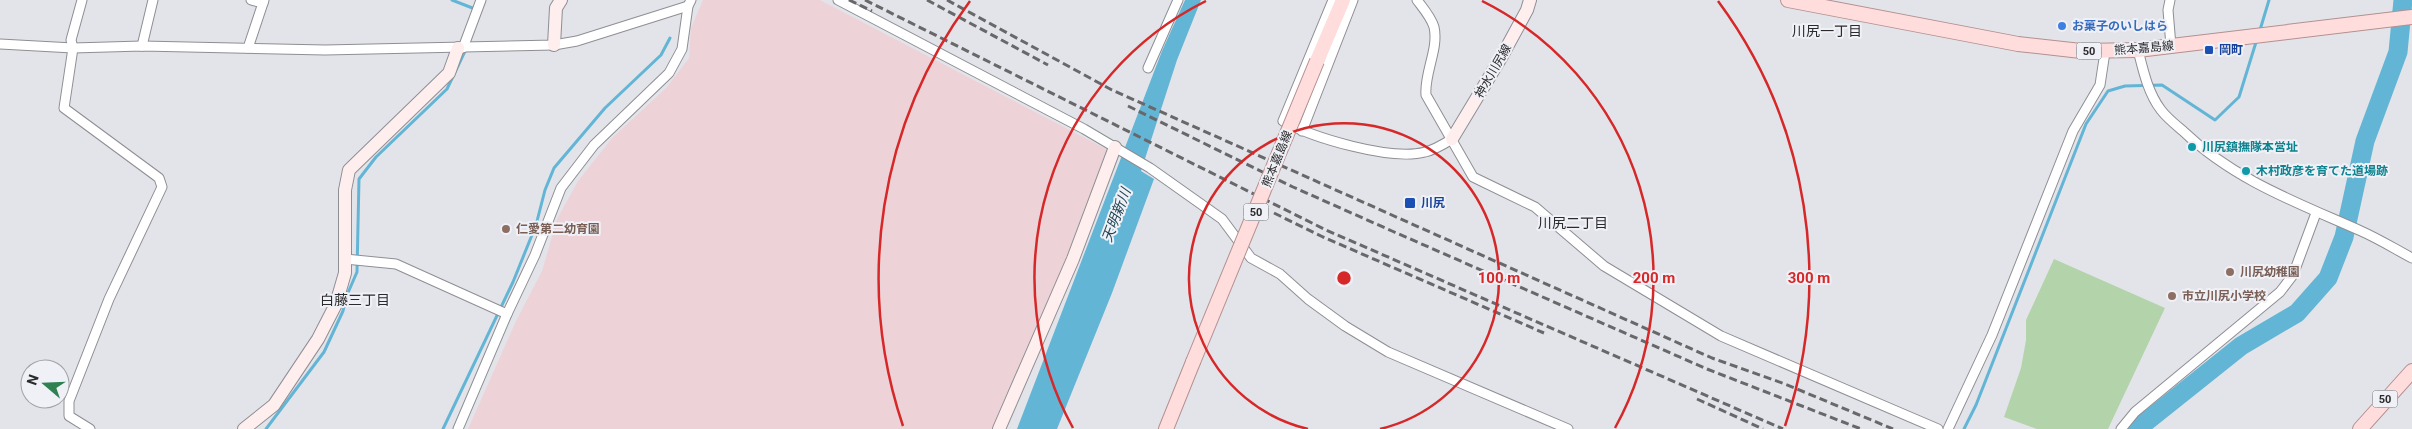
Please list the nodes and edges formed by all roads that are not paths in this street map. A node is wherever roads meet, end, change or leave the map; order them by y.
1 (82, 0) edge
2 (153, 0) edge
3 (251, 0) edge
4 (481, 0) edge
5 (561, 0) edge
6 (838, 0) edge
7 (1178, 0) edge
8 (1333, 0) edge
9 (1342, 0) edge
10 (1354, 0) edge
11 (1417, 0) edge
12 (1530, 0) edge
13 (1788, 0) edge
14 (2170, 0) edge
15 (263, 2) edge
16 (690, 3) edge
17 (2410, 17) edge
18 (554, 45) junction
19 (142, 46) junction
20 (2171, 46) junction
21 (1, 47) edge
22 (73, 48) junction
23 (248, 48) junction
24 (461, 48) junction
25 (2138, 50) junction
26 (2105, 52) junction
27 (1148, 68) dead end
28 (1302, 131) junction
29 (1452, 139) junction
30 (1117, 148) junction
31 (2316, 213) junction
32 (2412, 258) edge
33 (345, 259) junction
34 (507, 314) junction
35 (2412, 371) edge
36 (90, 429) edge
37 (244, 429) edge
38 (458, 429) edge
39 (999, 429) edge
40 (1166, 429) edge
41 (1568, 429) edge
42 (1938, 429) edge
43 (1948, 429) edge
44 (2121, 429) edge
45 (2360, 429) edge

1 - 22 street
2 - 19 street
3 - 15 street
4 - 24 street
5 - 18 street
6 - 30 street
7 - 27 street
8 - 28 street
9 - 40 main road, 熊本嘉島線 / 50, bridge
10 - 28 street
11 - 29 street
12 - 29 street, 神水川尻線
13 - 26 main road, 熊本嘉島線 / 50
14 - 20 street
15 - 23 street
16 - 18 street
16 - 34 street
17 - 20 main road, 熊本嘉島線 / 50
18 - 24 street
19 - 22 street
19 - 23 street
20 - 25 main road, 熊本嘉島線 / 50
21 - 22 street
22 - 36 street
23 - 24 street
24 - 33 street
25 - 26 main road, 熊本嘉島線 / 50
25 - 31 street
26 - 43 street
28 - 29 street
29 - 42 street
30 - 39 street
30 - 41 street
31 - 32 street
31 - 44 street
33 - 34 street
33 - 37 street
34 - 38 street
35 - 45 main road, 50

